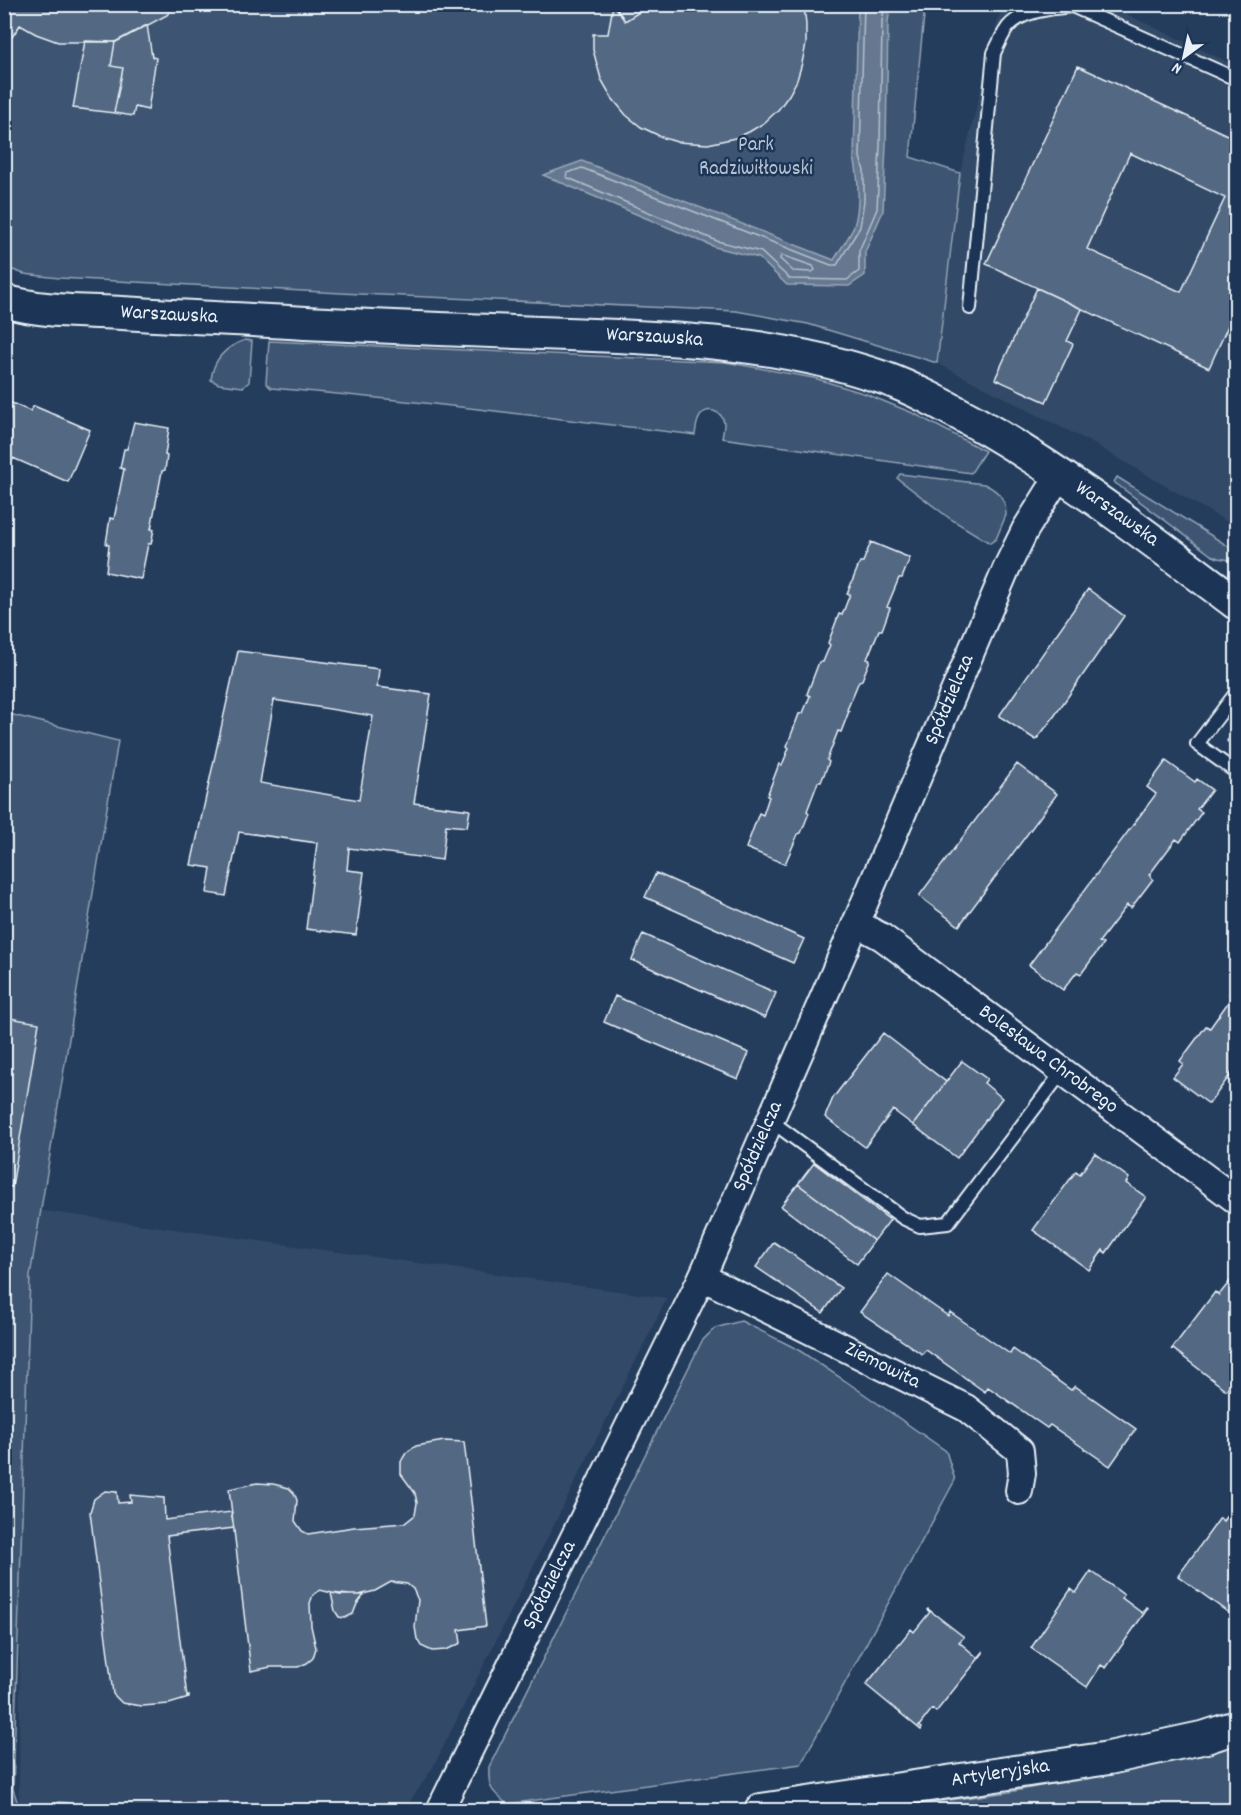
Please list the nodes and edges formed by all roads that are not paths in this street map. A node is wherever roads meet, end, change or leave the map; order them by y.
1 (1236, 80) edge
2 (4, 301) edge
3 (970, 308) dead end
4 (1060, 474) junction
5 (1236, 603) edge
6 (1236, 693) edge
7 (1236, 772) edge
8 (856, 923) junction
9 (1062, 1072) junction
10 (771, 1121) junction
11 (1236, 1200) edge
12 (702, 1276) junction
13 (1020, 1491) dead end
14 (1236, 1727) edge
15 (440, 1810) edge
16 (761, 1810) edge

1 - 3 lane
2 - 4 street, Warszawska
4 - 5 street, Warszawska
4 - 8 street, Spółdzielcza
6 - 7 lane
8 - 9 street, Bolesława Chrobrego
8 - 10 street, Spółdzielcza
9 - 10 lane
9 - 11 street, Bolesława Chrobrego
10 - 12 street, Spółdzielcza
12 - 13 street, Ziemowita
12 - 15 street, Spółdzielcza
14 - 16 street, Artyleryjska

